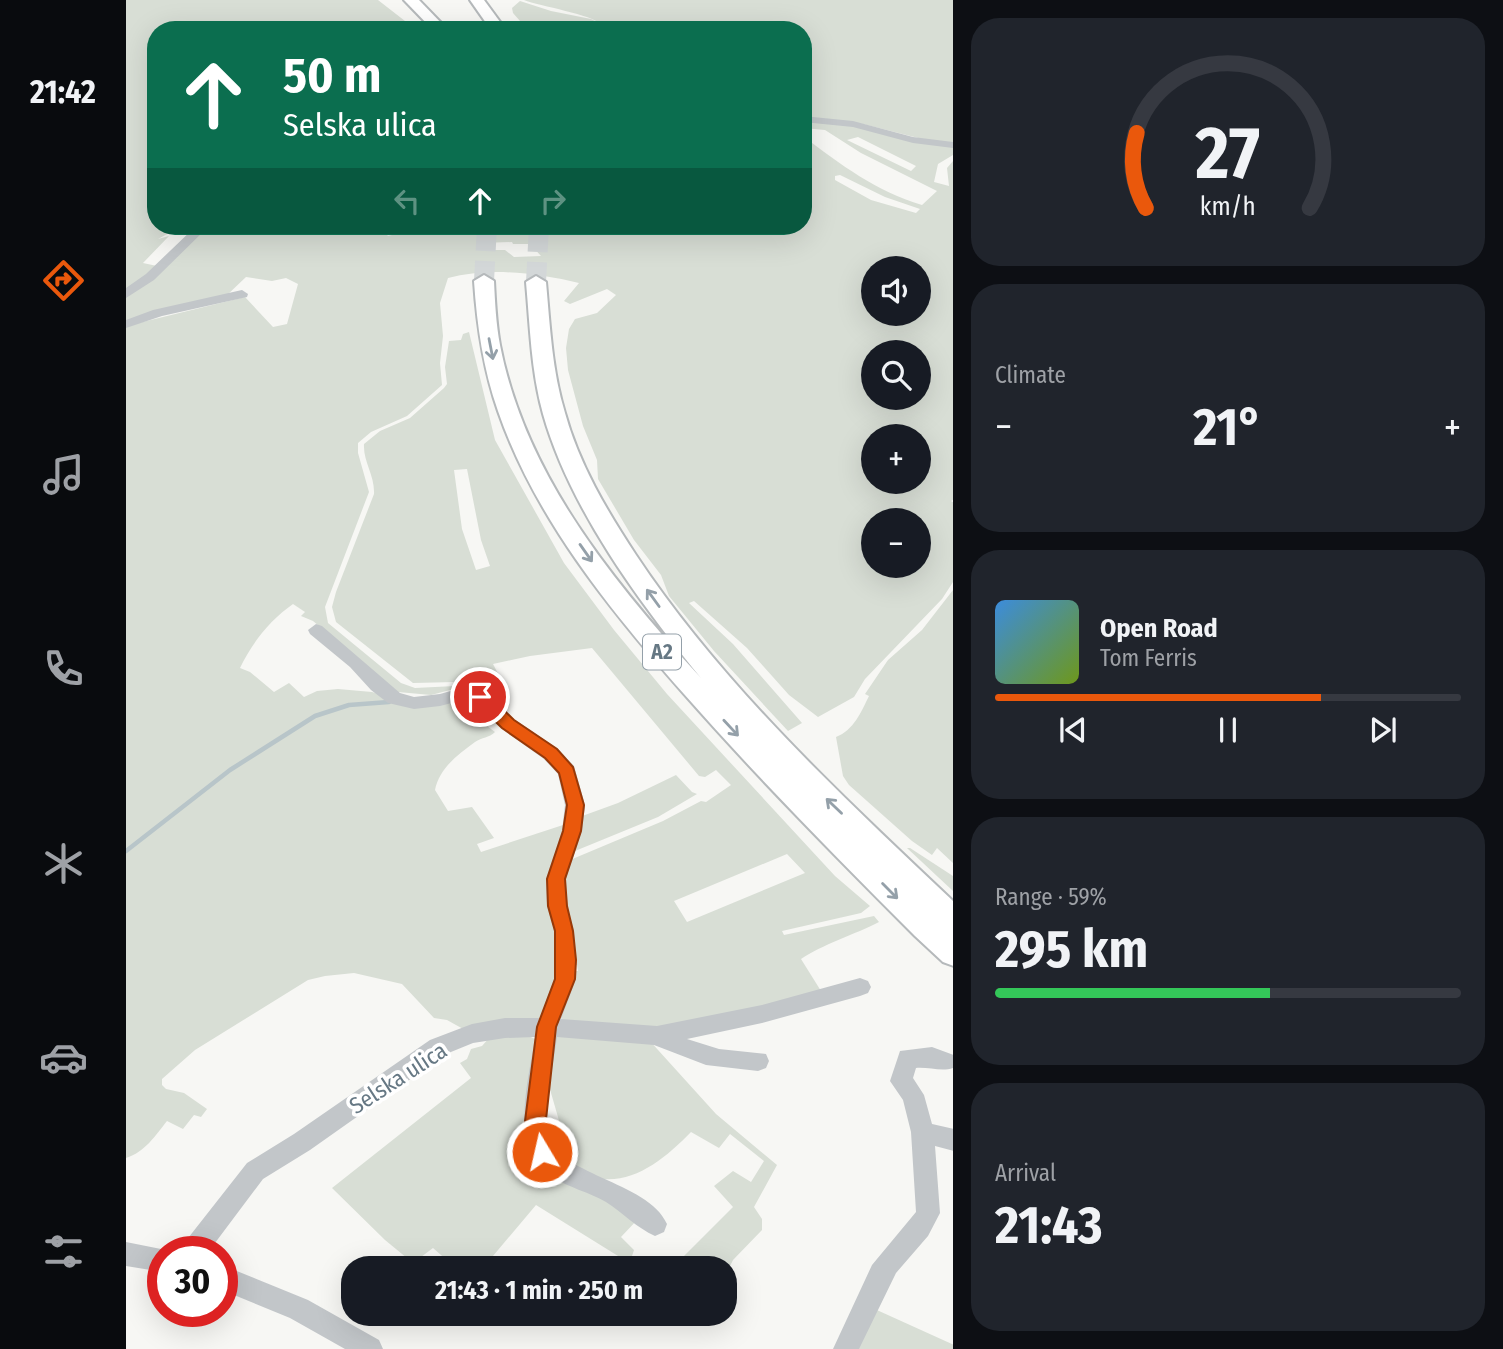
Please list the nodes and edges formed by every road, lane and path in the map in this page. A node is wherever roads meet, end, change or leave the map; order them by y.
1 (411, 0) edge
2 (477, 0) edge
3 (432, 21) edge
4 (492, 21) edge
5 (812, 120) edge
6 (953, 145) edge
7 (193, 235) edge
8 (484, 281) tunnel mouth
9 (536, 282) tunnel mouth
10 (126, 294) edge
11 (242, 294) dead end
12 (126, 324) edge
13 (316, 631) dead end
14 (953, 921) edge
15 (953, 952) edge
16 (860, 987) dead end
17 (547, 1027) junction
18 (657, 1037) junction
19 (758, 1061) dead end
20 (945, 1061) dead end
21 (923, 1132) junction
22 (953, 1140) edge
23 (655, 1224) dead end
24 (205, 1236) edge
25 (126, 1254) edge
26 (147, 1257) edge
27 (238, 1284) edge
28 (370, 1349) edge
29 (846, 1349) edge

1 - 3 highway
2 - 4 highway
5 - 6 street
7 - 10 street
8 -> 15 highway, A2
14 -> 9 highway, A2
11 - 12 street
13 - 17 street
16 - 18 street
17 - 18 street, Selska ulica
17 - 23 street
17 - 24 street, Selska ulica
18 - 19 street
20 - 21 street
21 - 22 street
21 - 29 street
25 - 26 street
27 - 28 street

